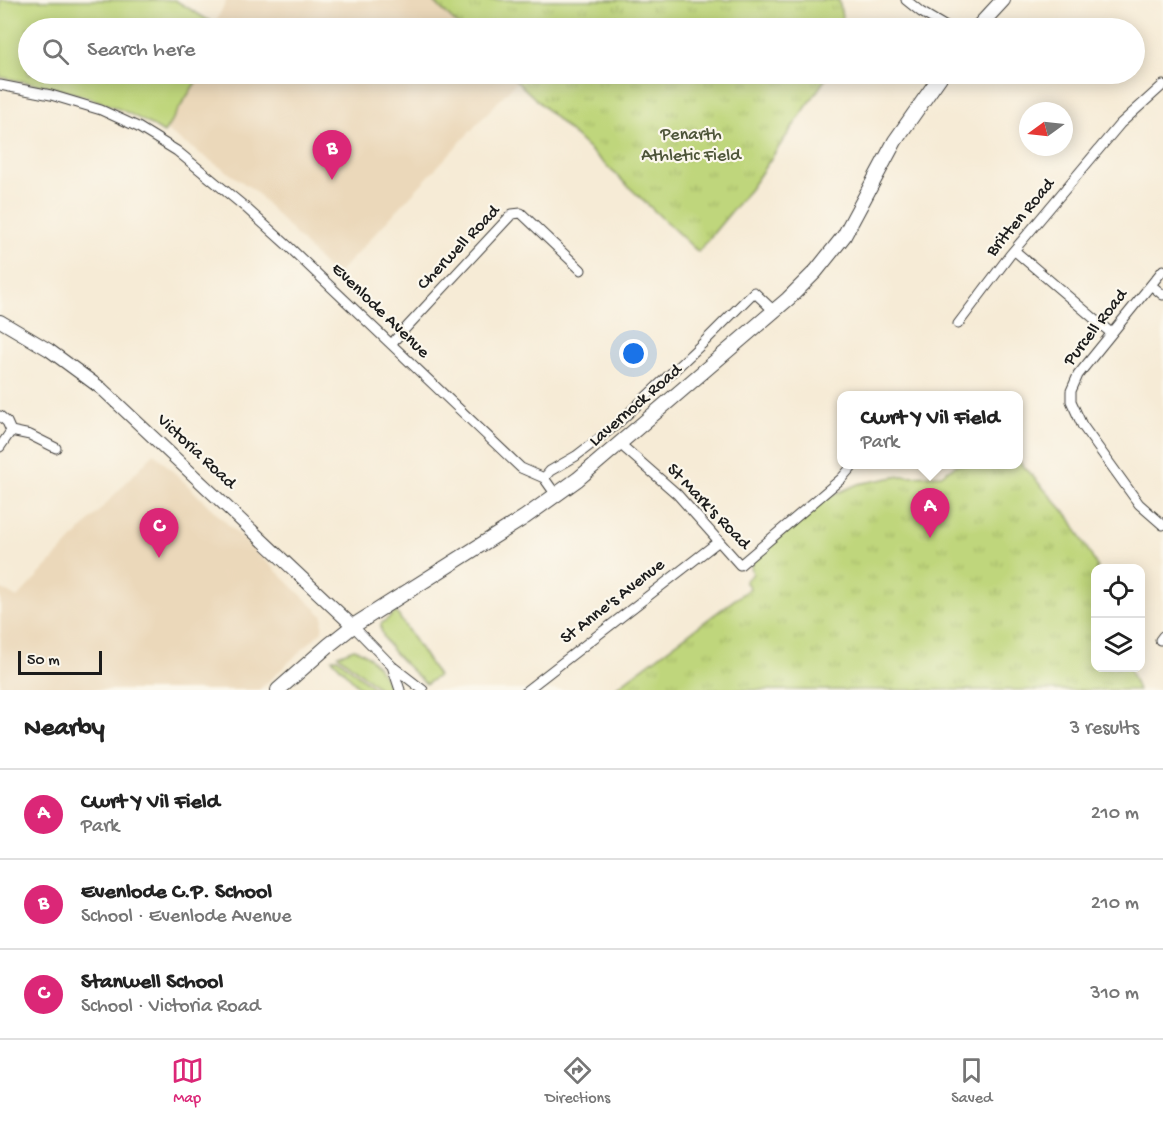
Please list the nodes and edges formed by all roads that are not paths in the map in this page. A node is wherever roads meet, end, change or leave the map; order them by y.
1 (906, 0) edge
2 (1003, 0) edge
3 (931, 18) edge
4 (986, 18) edge
5 (935, 84) edge
6 (1163, 85) edge
7 (1, 89) edge
8 (1015, 251) junction
9 (581, 270) dead end
10 (1163, 270) edge
11 (1151, 285) junction
12 (1163, 295) edge
13 (774, 311) junction
14 (0, 321) edge
15 (957, 324) dead end
16 (1111, 333) junction
17 (391, 344) junction
18 (0, 416) edge
19 (11, 431) junction
20 (620, 444) junction
21 (0, 447) edge
22 (56, 448) dead end
23 (850, 469) edge
24 (544, 478) junction
25 (556, 495) junction
26 (1163, 525) edge
27 (719, 541) junction
28 (354, 626) junction
29 (392, 666) junction
30 (278, 690) edge
31 (400, 690) edge
32 (421, 690) edge
33 (526, 690) edge

1 - 3 street
2 - 4 main road
5 - 13 main road, Lavernock Road
6 - 8 street, Britten Road
7 - 17 street, Evenlode Avenue
8 - 15 street, Britten Road
8 - 16 street
9 - 17 street, Cherwell Road
10 - 11 street, Purcell Road
11 - 12 street
11 - 16 street, Purcell Road
13 - 20 main road, Lavernock Road
13 - 24 street
14 - 28 street, Victoria Road
16 - 26 street, Purcell Road
17 - 24 street, Evenlode Avenue
18 - 19 street
19 - 21 street
19 - 22 street
20 - 25 main road, Lavernock Road
20 - 27 street, St Mark's Road
23 - 27 street, St Mark's Road
24 - 25 street, Evenlode Avenue
25 - 28 main road, Lavernock Road
27 - 33 street, St Anne's Avenue
28 - 29 street
28 - 30 main road, Lavernock Road
29 - 31 street
29 - 32 street

